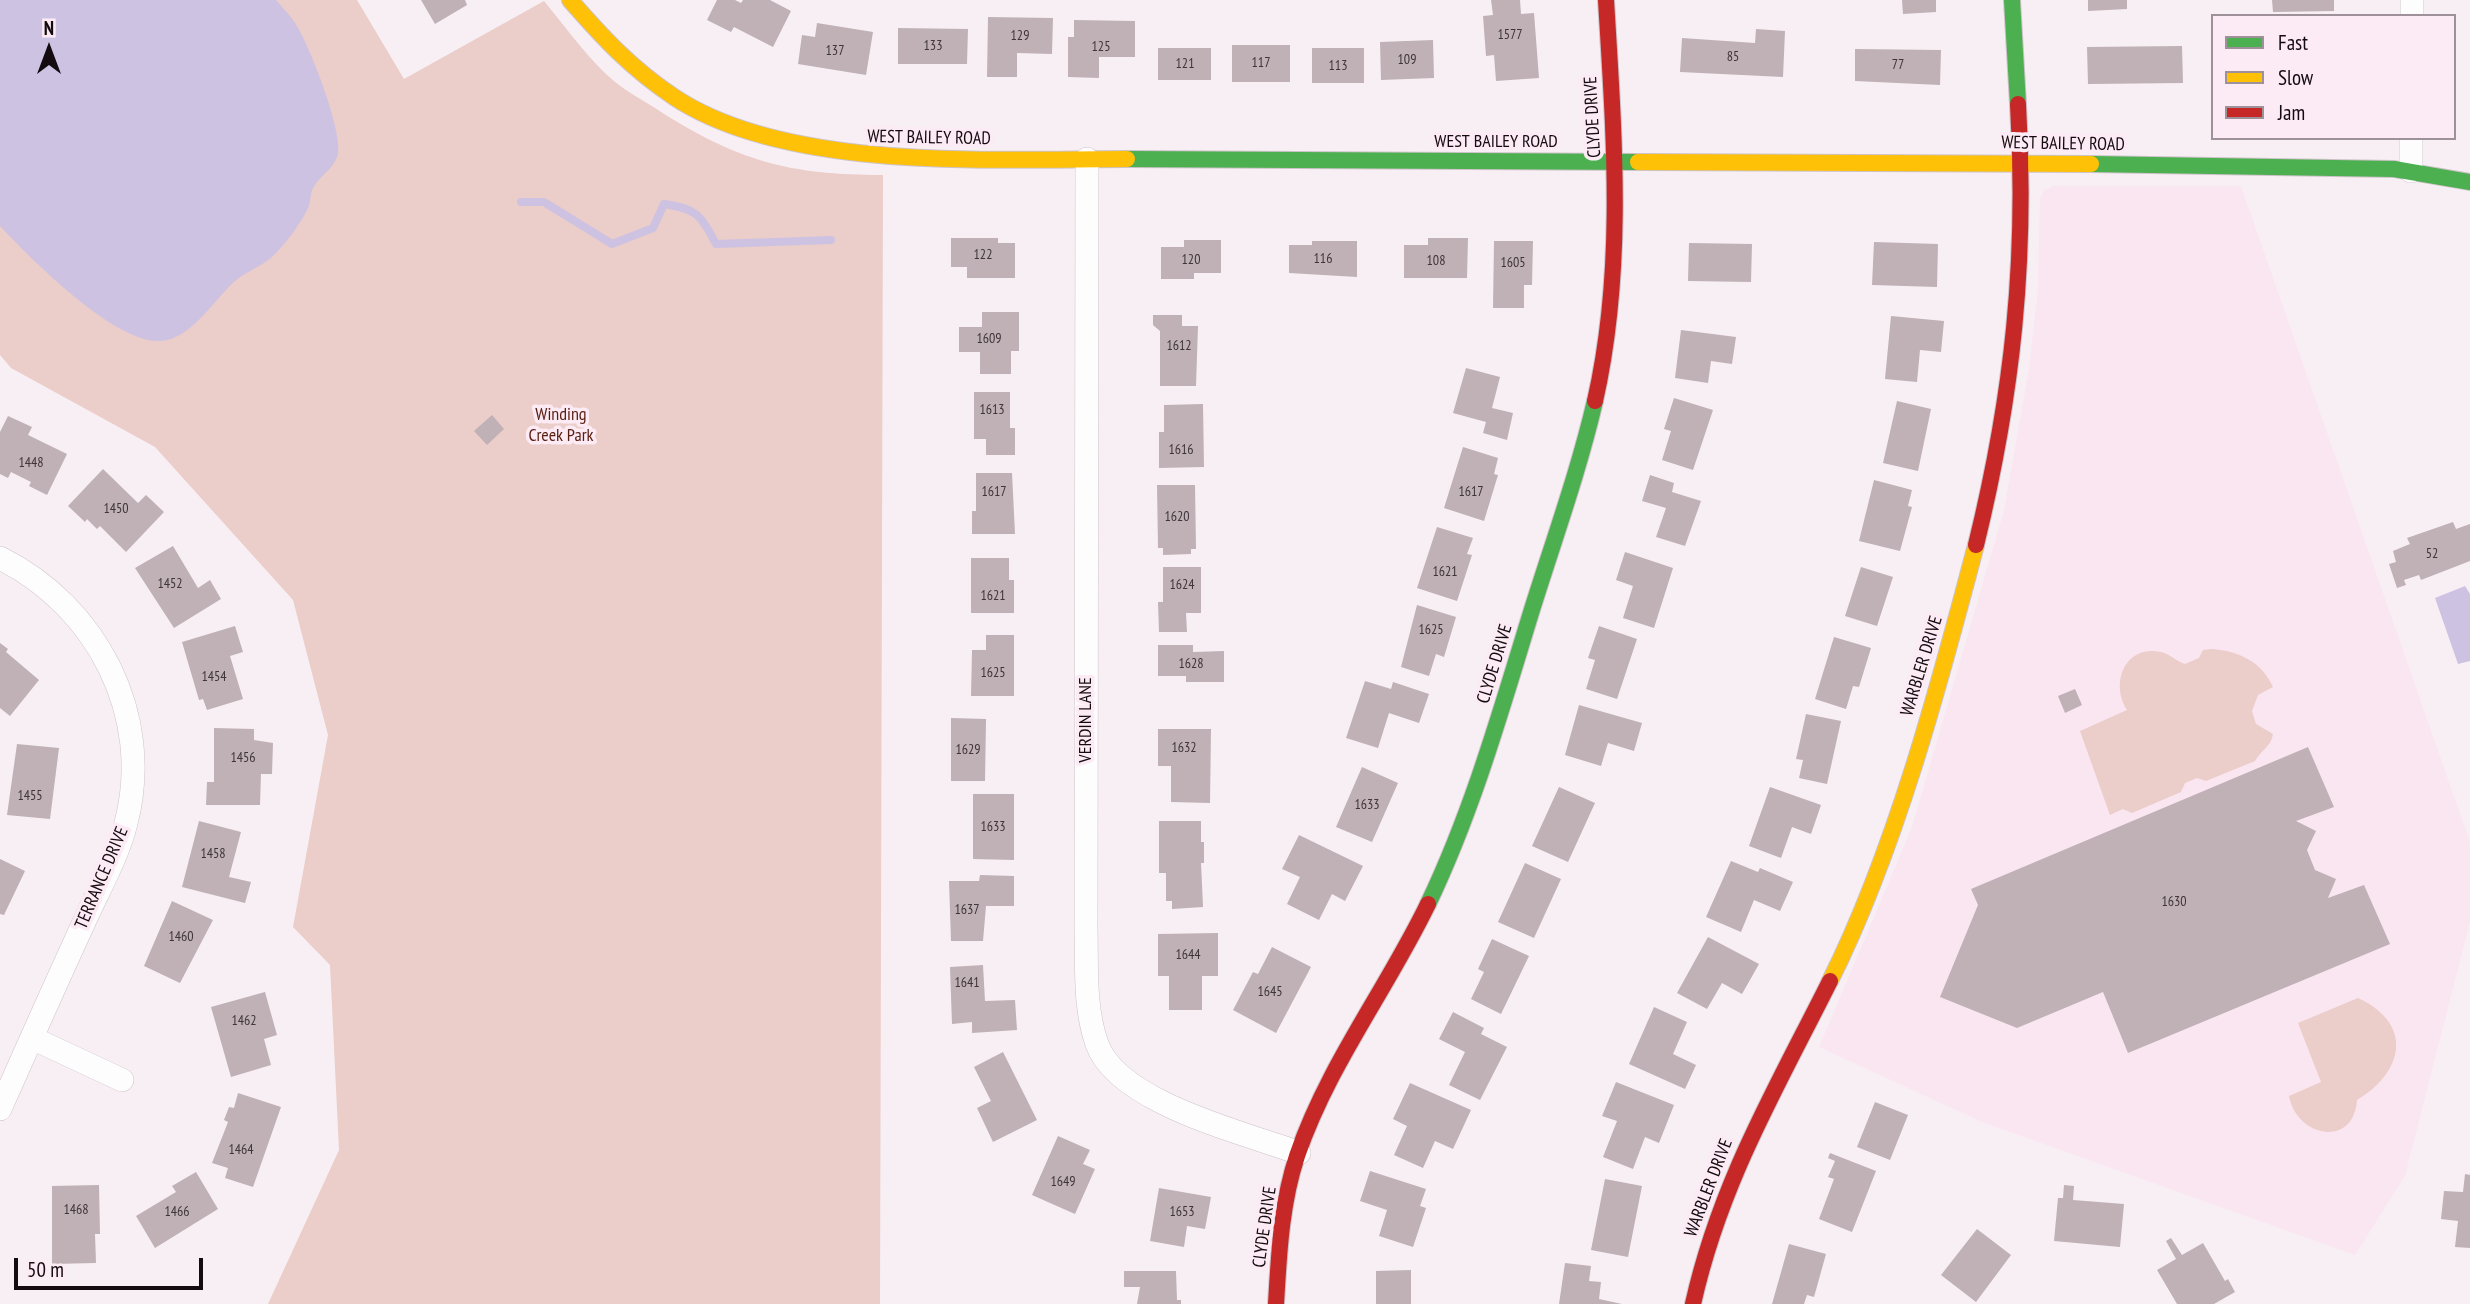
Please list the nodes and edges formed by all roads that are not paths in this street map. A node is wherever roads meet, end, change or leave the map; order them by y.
1 (570, 0) edge
2 (1606, 0) edge
3 (2012, 0) edge
4 (2411, 140) edge
5 (1087, 159) junction
6 (1615, 161) junction
7 (2020, 163) junction
8 (2411, 171) junction
9 (2470, 182) edge
10 (0, 558) edge
11 (32, 1038) junction
12 (122, 1080) dead end
13 (0, 1109) edge
14 (1299, 1153) junction
15 (1276, 1304) edge
16 (1693, 1304) edge

1 - 5 street, WEST BAILEY ROAD
2 - 6 street, CLYDE DRIVE
3 - 7 street, WARBLER DRIVE
4 - 8 street
5 - 6 street, WEST BAILEY ROAD
5 - 14 street, VERDIN LANE
6 - 7 street, WEST BAILEY ROAD
6 - 14 street, CLYDE DRIVE
7 - 8 street, WEST BAILEY ROAD
7 - 16 street, WARBLER DRIVE
8 - 9 street, WEST BAILEY ROAD
10 - 11 street, TERRANCE DRIVE
11 - 12 street
11 - 13 street, TERRANCE DRIVE
14 - 15 street, CLYDE DRIVE

